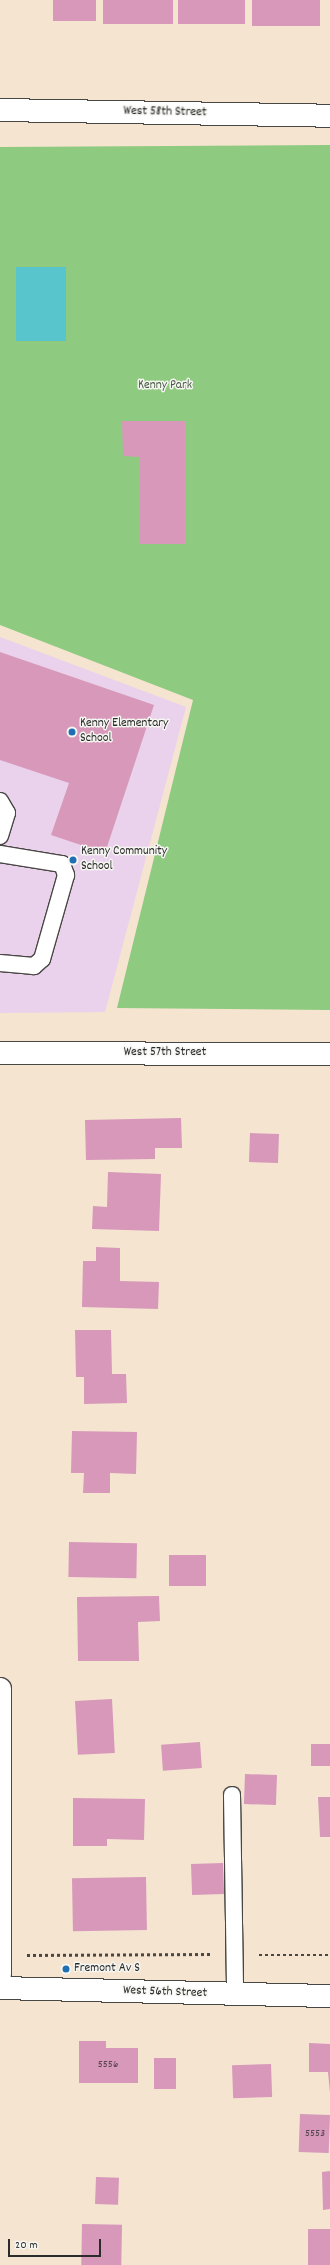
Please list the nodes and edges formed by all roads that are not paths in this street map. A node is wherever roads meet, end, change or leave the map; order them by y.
1 (0, 110) edge
2 (330, 116) edge
3 (0, 801) edge
4 (0, 836) edge
5 (0, 854) edge
6 (0, 963) edge
7 (0, 1053) edge
8 (330, 1054) edge
9 (0, 1689) edge
10 (232, 1795) dead end
11 (0, 1974) edge
12 (0, 1988) edge
13 (235, 1996) junction
14 (330, 1996) edge

1 - 2 street, West 58th Street
3 - 4 lane
5 - 6 lane
7 - 8 street, West 57th Street
9 - 11 street
10 - 13 lane
12 - 13 street, West 56th Street
13 - 14 street, West 56th Street

